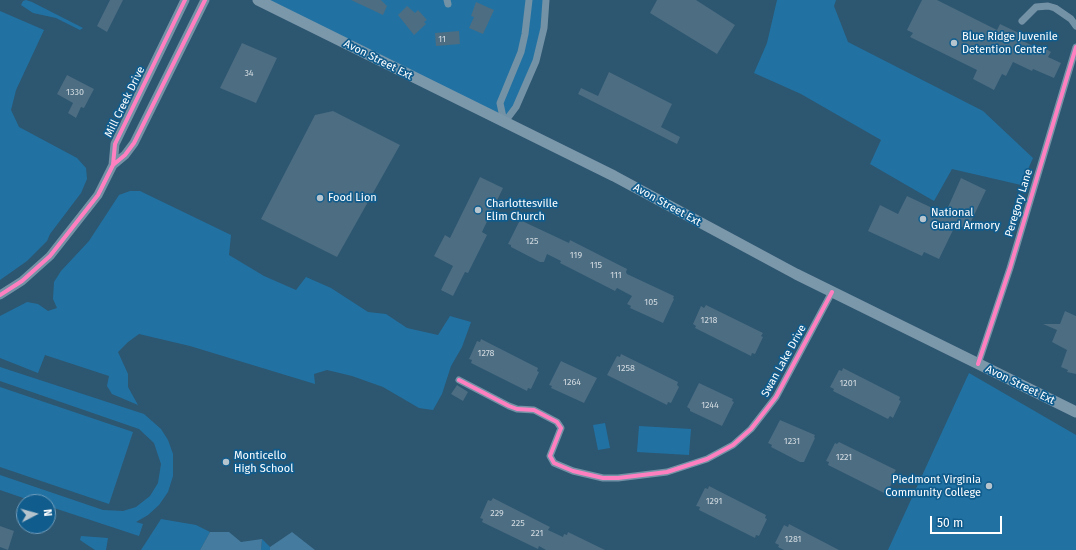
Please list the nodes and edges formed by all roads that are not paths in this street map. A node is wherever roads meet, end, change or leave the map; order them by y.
1 (185, 0) edge
2 (205, 0) edge
3 (258, 0) edge
4 (529, 0) edge
5 (546, 0) edge
6 (1022, 21) dead end
7 (1076, 26) edge
8 (1076, 47) edge
9 (504, 123) junction
10 (113, 165) junction
11 (832, 292) junction
12 (0, 295) edge
13 (978, 364) junction
14 (459, 380) dead end
15 (1076, 412) edge

1 - 10 street, Mill Creek Drive
2 - 10 street
3 - 9 main road, Avon Street Ext
4 - 9 street
5 - 9 street
6 - 7 street
8 - 13 street, Peregory Lane
9 - 11 main road, Avon Street Ext
10 - 12 street, Mill Creek Drive
11 - 13 main road, Avon Street Ext
11 - 14 street, Swan Lake Drive
13 - 15 main road, Avon Street Ext

